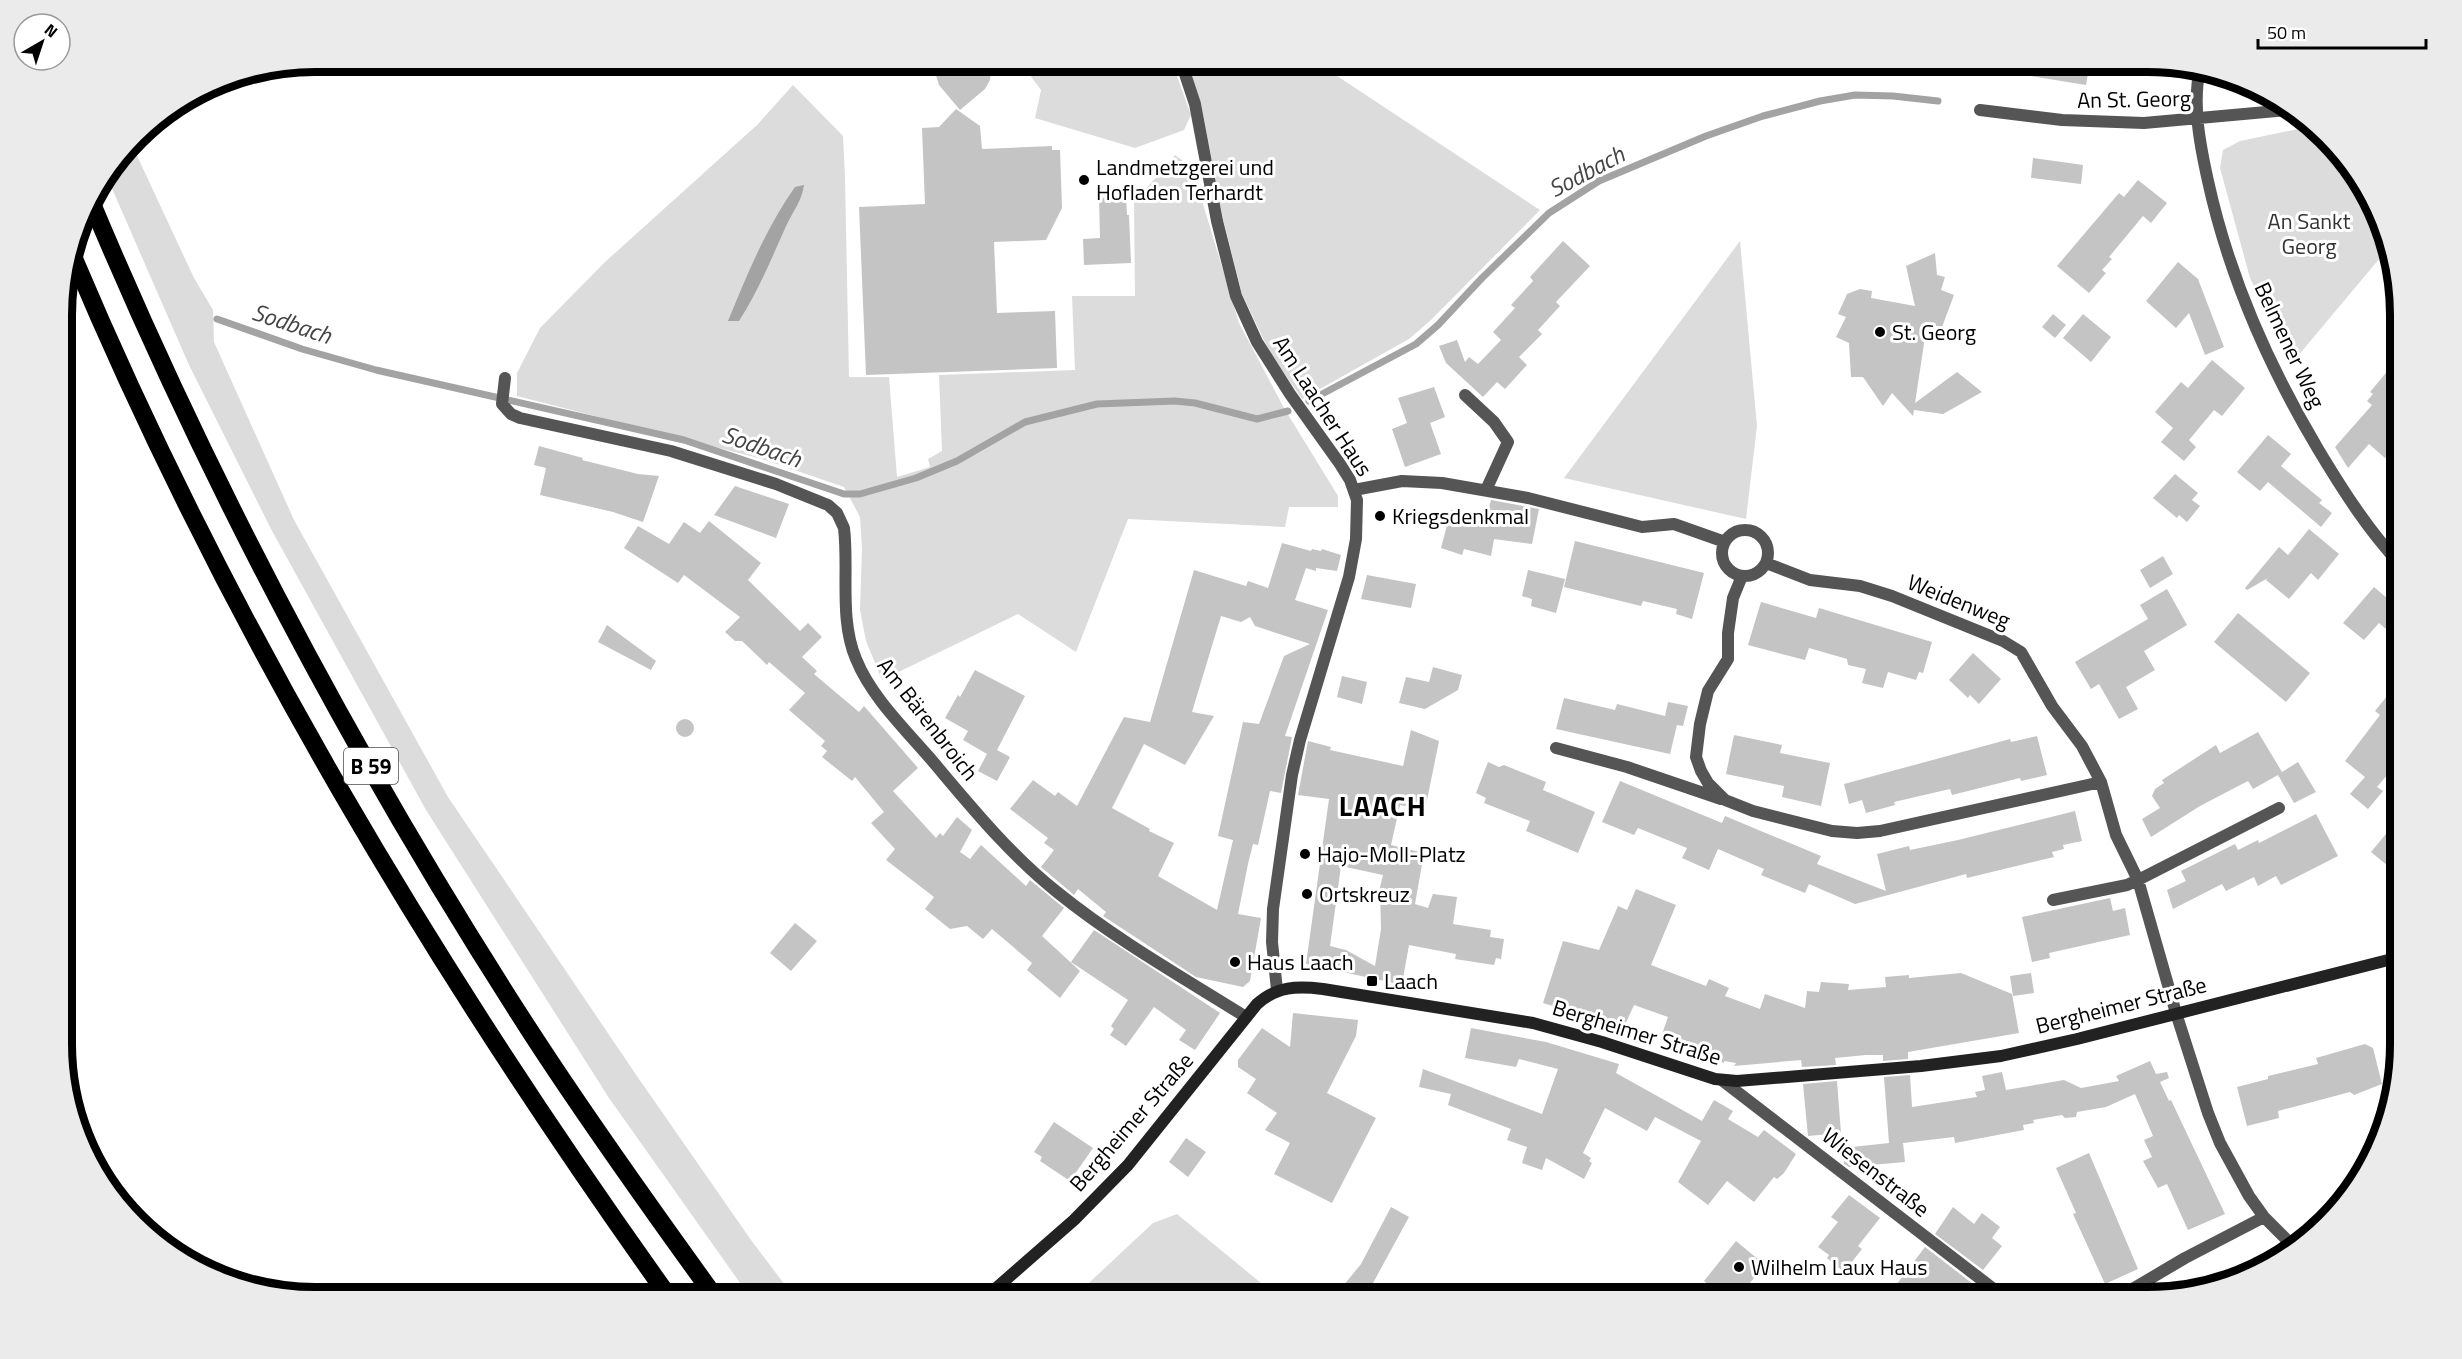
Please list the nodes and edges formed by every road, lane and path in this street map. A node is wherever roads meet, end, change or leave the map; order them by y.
1 (1184, 72) edge
2 (2198, 78) edge
3 (1980, 110) dead end
4 (2279, 111) edge
5 (2198, 120) junction
6 (95, 211) edge
7 (77, 266) edge
8 (505, 378) dead end
9 (1465, 395) dead end
10 (1354, 490) junction
11 (1485, 490) junction
12 (1725, 542) junction
13 (2390, 553) edge
14 (1766, 563) junction
15 (1742, 576) junction
16 (1556, 748) dead end
17 (2101, 782) junction
18 (1725, 800) junction
19 (2279, 808) dead end
20 (2138, 880) junction
21 (2053, 900) dead end
22 (2390, 960) edge
23 (1277, 990) junction
24 (2176, 1013) junction
25 (1246, 1017) junction
26 (1723, 1081) junction
27 (2264, 1217) junction
28 (2288, 1242) edge
29 (662, 1287) edge
30 (708, 1287) edge
31 (997, 1287) edge
32 (1991, 1287) edge
33 (2136, 1287) edge

1 - 10 street, Am Laacher Haus
2 - 5 street, Belmener Weg
3 - 5 street, An St. Georg
4 - 5 street, An St. Georg
5 - 13 street, Belmener Weg
6 - 30 highway, B 59
7 - 29 highway, B 59
8 - 25 street, Am Bärenbroich
9 - 11 street
10 - 11 street
10 - 23 street, Am Laacher Haus
11 - 12 street
12 - 14 street
12 - 15 street
14 - 15 street
14 - 17 street, Weidenweg
15 - 18 street
16 - 18 street
17 - 18 street
17 - 20 street, Weidenweg
19 - 20 street
20 - 21 street
20 - 24 street, Weidenweg
22 - 24 street, Bergheimer Straße
23 - 25 street, Bergheimer Straße
23 - 26 street, Bergheimer Straße
24 - 26 street, Bergheimer Straße
24 - 27 street, Weidenweg
25 - 31 street, Bergheimer Straße
26 - 32 street, Wiesenstraße
27 - 28 street, Weidenweg
27 - 33 street

